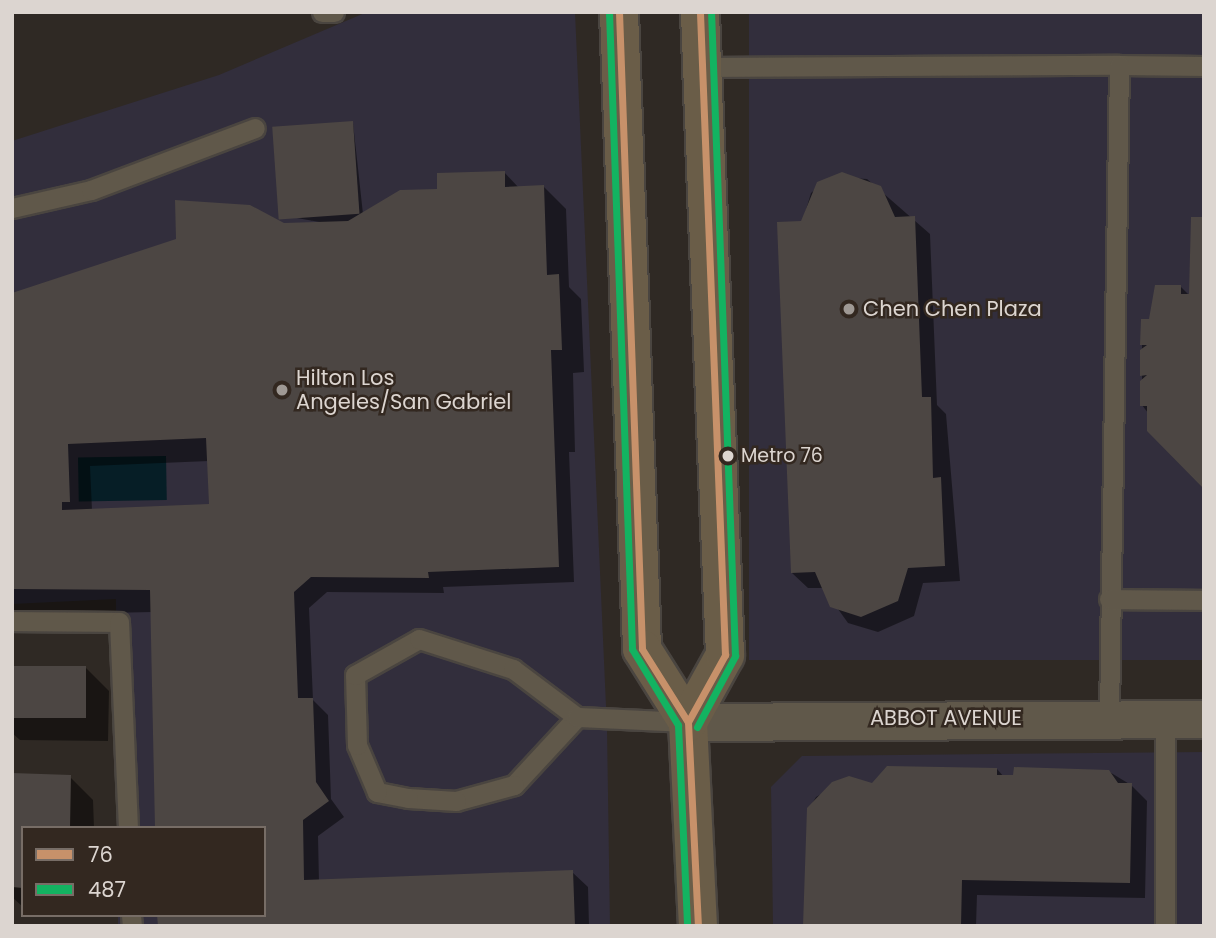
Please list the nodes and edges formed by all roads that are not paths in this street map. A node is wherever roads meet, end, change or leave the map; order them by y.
1 (321, 12) edge
2 (334, 12) edge
3 (619, 12) edge
4 (700, 12) edge
5 (1119, 65) junction
6 (1204, 66) edge
7 (702, 67) junction
8 (255, 128) dead end
9 (12, 208) edge
10 (1109, 599) junction
11 (1204, 600) edge
12 (12, 621) edge
13 (577, 717) junction
14 (1109, 718) junction
15 (1204, 719) edge
16 (1165, 720) junction
17 (688, 722) junction
18 (128, 826) edge
19 (698, 926) edge
20 (1165, 926) edge

1 - 2 lane
3 - 17 main road
4 - 7 main road
5 - 6 lane
5 - 7 lane
5 - 10 lane
7 - 17 main road
8 - 9 lane
10 - 11 lane
10 - 14 lane
12 - 18 lane
13 - 13 lane
13 - 17 lane
14 - 16 street, ABBOT AVENUE
14 - 17 street, ABBOT AVENUE
15 - 16 street, ABBOT AVENUE
16 - 20 lane
17 - 19 main road

